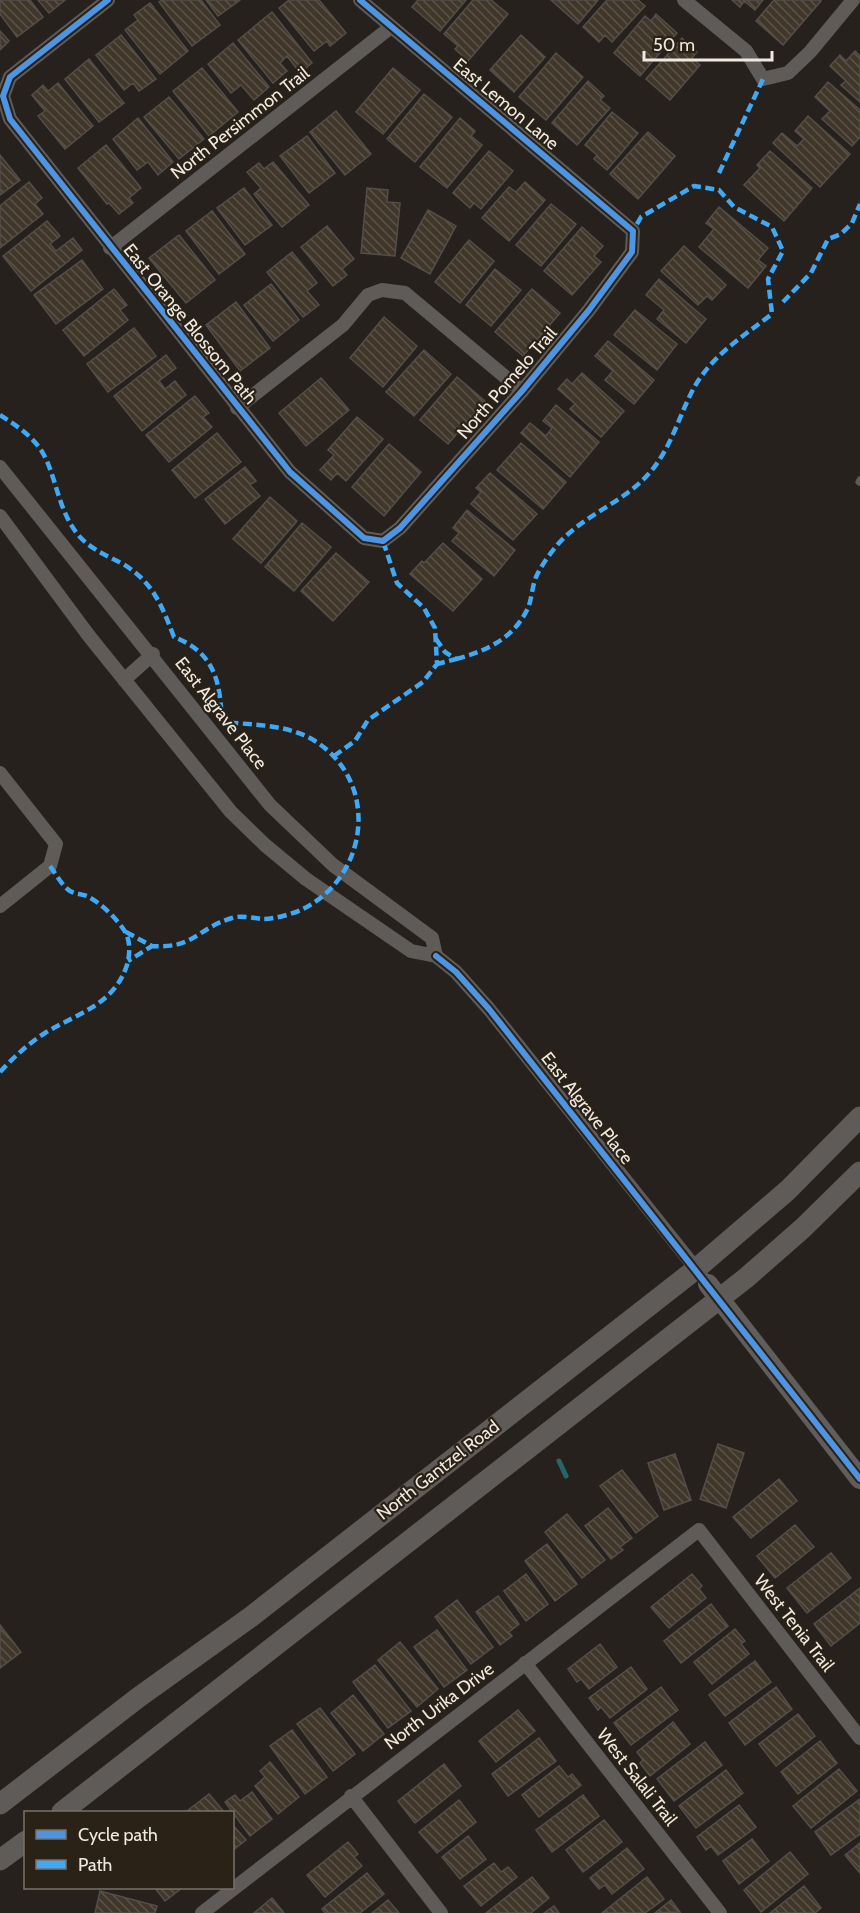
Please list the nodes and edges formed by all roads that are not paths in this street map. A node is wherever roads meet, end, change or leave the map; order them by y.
1 (108, 0) edge
2 (360, 0) edge
3 (684, 0) edge
4 (853, 0) edge
5 (392, 27) junction
6 (633, 231) joint
7 (110, 248) junction
8 (522, 391) junction
9 (237, 408) junction
10 (0, 467) edge
11 (0, 516) edge
12 (383, 541) joint
13 (153, 654) junction
14 (124, 680) junction
15 (0, 772) edge
16 (0, 906) edge
17 (436, 956) junction
18 (860, 1117) edge
19 (860, 1172) edge
20 (708, 1284) junction
21 (860, 1479) edge
22 (699, 1530) joint
23 (525, 1663) junction
24 (860, 1738) edge
25 (351, 1796) junction
26 (0, 1804) edge
27 (63, 1811) edge
28 (24, 1842) edge
29 (0, 1860) edge
30 (234, 1888) edge
31 (233, 1889) edge
32 (202, 1913) edge
33 (441, 1913) edge
34 (720, 1913) edge

1 - 7 street, East Orange Blossom Path
2 - 5 street, East Lemon Lane
3 - 4 street
5 - 6 street, East Lemon Lane
5 - 7 street, North Persimmon Trail
6 - 8 street, North Pomelo Trail
7 - 9 street, East Orange Blossom Path
8 - 9 street
8 - 12 street, North Pomelo Trail
9 - 12 street, East Orange Blossom Path
10 - 13 street, East Algrave Place
11 - 14 street, East Algrave Place
13 - 14 street
13 - 17 street, East Algrave Place
14 - 17 street, East Algrave Place
15 - 16 street
17 - 20 street, East Algrave Place
18 - 20 main road, North Gantzel Road
19 - 20 main road, North Gantzel Road
20 - 21 street
20 - 26 main road, North Gantzel Road
20 - 27 main road, North Gantzel Road
22 - 23 street, North Urika Drive
22 - 24 street, West Tenia Trail
23 - 25 street, North Urika Drive
23 - 34 street, West Salali Trail
25 - 30 street, North Urika Drive
25 - 33 street
28 - 29 main road
31 - 32 street, North Urika Drive

